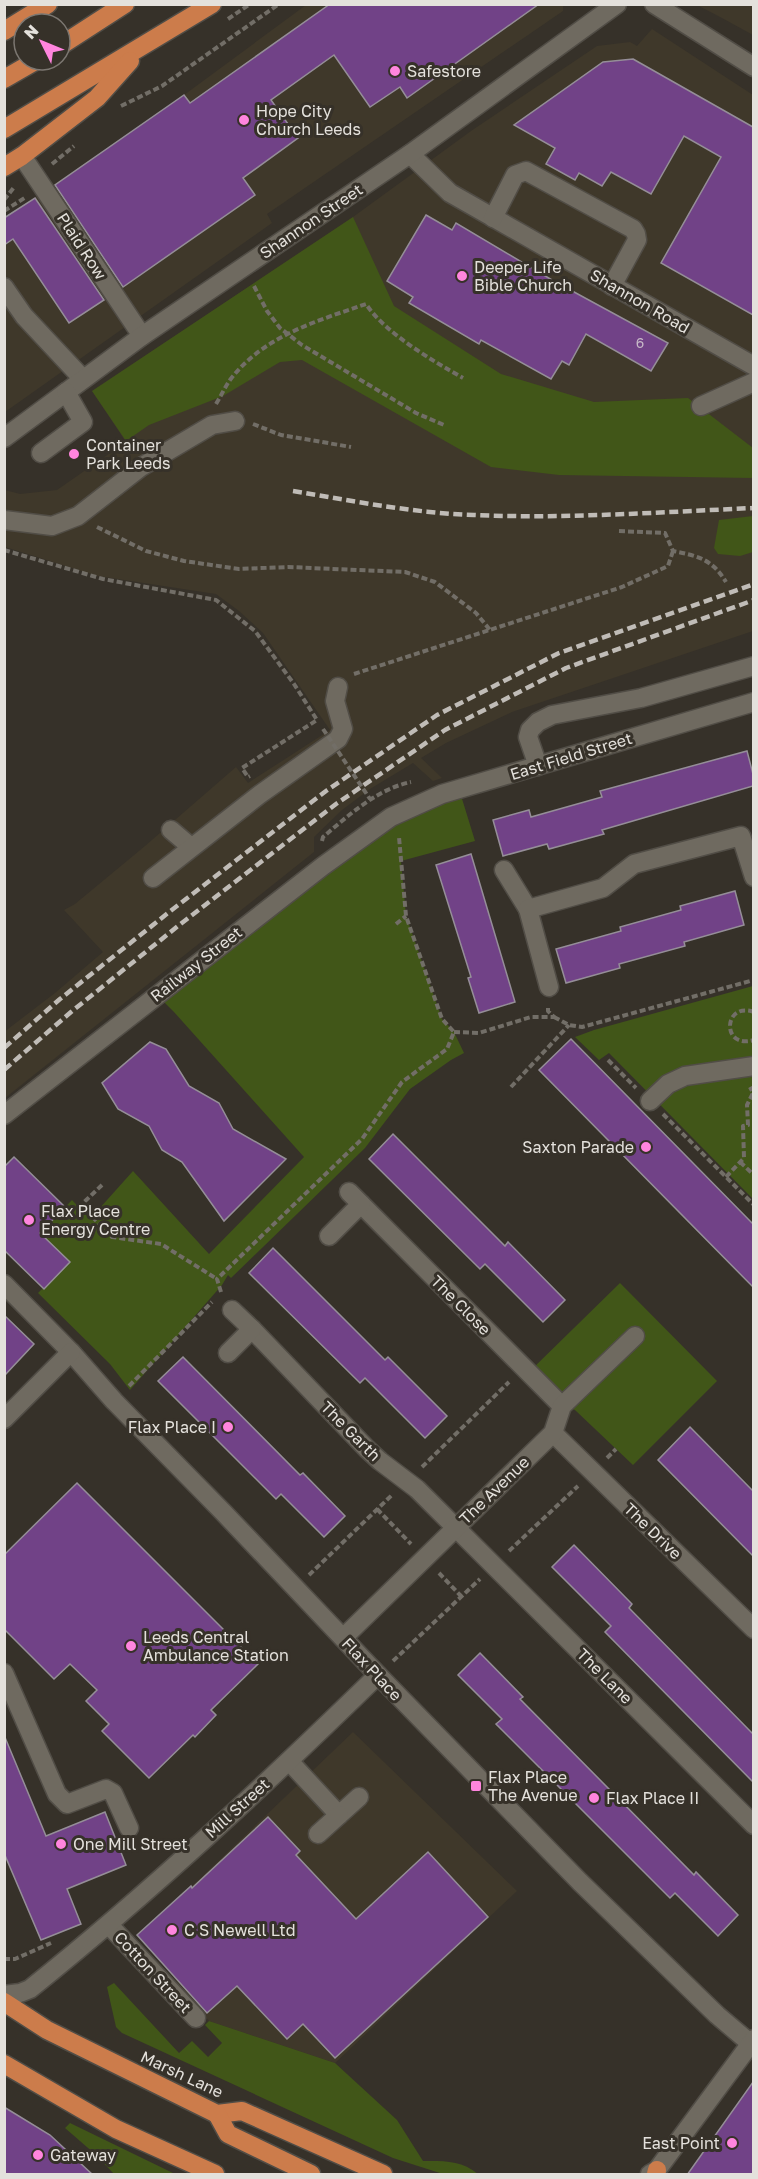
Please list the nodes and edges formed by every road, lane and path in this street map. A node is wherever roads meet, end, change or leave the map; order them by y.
1 (48, 4) edge
2 (125, 4) edge
3 (212, 4) edge
4 (279, 4) edge
5 (617, 4) edge
6 (654, 4) edge
7 (4, 31) edge
8 (72, 38) edge
9 (141, 49) junction
10 (753, 67) edge
11 (18, 72) edge
12 (4, 80) edge
13 (116, 110) dead end
14 (4, 129) edge
15 (82, 139) dead end
16 (410, 154) junction
17 (22, 156) junction
18 (4, 167) edge
19 (38, 179) junction
20 (11, 190) dead end
21 (4, 200) edge
22 (493, 218) junction
23 (242, 267) junction
24 (4, 286) edge
25 (612, 286) junction
26 (287, 333) junction
27 (142, 336) junction
28 (753, 366) edge
29 (463, 378) dead end
30 (83, 380) junction
31 (753, 382) edge
32 (66, 392) junction
33 (700, 406) dead end
34 (235, 421) joint
35 (444, 424) dead end
36 (212, 425) junction
37 (4, 438) edge
38 (351, 447) dead end
39 (40, 453) dead end
40 (78, 516) junction
41 (4, 520) edge
42 (619, 531) dead end
43 (4, 550) edge
44 (673, 552) junction
45 (726, 582) dead end
46 (490, 630) junction
47 (753, 666) edge
48 (338, 687) joint
49 (753, 702) edge
50 (314, 735) dead end
51 (538, 766) junction
52 (258, 771) dead end
53 (370, 800) dead end
54 (394, 815) junction
55 (171, 830) dead end
56 (747, 833) edge
57 (191, 847) junction
58 (504, 870) dead end
59 (753, 877) edge
60 (153, 878) dead end
61 (528, 909) junction
62 (406, 916) junction
63 (396, 924) dead end
64 (753, 980) edge
65 (549, 987) joint
66 (753, 1012) edge
67 (554, 1017) junction
68 (568, 1025) junction
69 (454, 1032) junction
70 (753, 1040) edge
71 (744, 1042) junction
72 (608, 1060) dead end
73 (750, 1067) edge
74 (511, 1087) dead end
75 (650, 1101) junction
76 (4, 1115) edge
77 (740, 1162) junction
78 (753, 1175) edge
79 (726, 1177) junction
80 (102, 1185) dead end
81 (753, 1205) edge
82 (329, 1236) dead end
83 (217, 1280) junction
84 (4, 1284) edge
85 (232, 1310) dead end
86 (252, 1329) junction
87 (635, 1336) dead end
88 (71, 1352) junction
89 (228, 1353) dead end
90 (568, 1400) junction
91 (114, 1401) junction
92 (4, 1419) edge
93 (553, 1432) junction
94 (456, 1527) junction
95 (753, 1629) edge
96 (343, 1638) junction
97 (4, 1672) edge
98 (378, 1676) junction
99 (289, 1761) junction
100 (358, 1797) dead end
101 (339, 1815) junction
102 (753, 1826) edge
103 (129, 1828) dead end
104 (318, 1834) dead end
105 (109, 1925) junction
106 (4, 1995) edge
107 (4, 2002) edge
108 (196, 2018) dead end
109 (752, 2041) edge
110 (4, 2064) edge
111 (217, 2114) junction
112 (654, 2173) edge
113 (215, 2175) edge
114 (310, 2175) edge
115 (383, 2175) edge

1 - 7 highway
2 - 8 highway
3 - 9 highway
4 - 13 path
5 - 16 street, Shannon Street
6 - 10 street
9 - 14 highway
9 - 17 highway
11 - 12 highway
15 - 19 path
16 - 22 street, Shannon Road
16 - 23 street, Shannon Street
17 - 18 highway
17 - 19 street, Plaid Row
19 - 27 street, Plaid Row
20 - 21 path
22 - 25 street, Shannon Road
22 - 25 street
23 - 26 path
23 - 27 street, Shannon Street
24 - 30 street
25 - 28 street, Shannon Road
26 - 29 path
26 - 35 path
26 - 36 path
27 - 30 street, Shannon Street
30 - 32 street, Shannon Street
31 - 33 street
32 - 37 street, Shannon Street
32 - 39 street
34 - 36 street
34 - 38 path
36 - 40 street
40 - 41 street
40 - 46 path
42 - 44 path
43 - 52 path
44 - 45 path
44 - 46 path
46 - 48 path
47 - 51 street
48 - 57 street
49 - 51 street, East Field Street
50 - 53 path, bridge
51 - 54 street, East Field Street
54 - 62 path
54 - 76 street, Railway Street
55 - 57 street
56 - 59 street
56 - 61 street
57 - 60 street
58 - 61 street
61 - 65 street
62 - 63 path
62 - 69 path
64 - 68 path
65 - 67 path
66 - 71 path
67 - 68 path
67 - 69 path
68 - 74 path
69 - 83 path
70 - 71 path
71 - 73 path
72 - 75 path
73 - 75 street
73 - 77 path
75 - 79 path
77 - 78 path
77 - 79 path
79 - 81 path
80 - 83 path
82 - 90 street, The Close
83 - 91 path
84 - 88 street, Flax Place
85 - 86 street, The Garth
86 - 89 street
86 - 94 street, The Garth
87 - 90 street, The Avenue
88 - 91 street, Flax Place
88 - 92 street
90 - 93 street, The Avenue
91 - 96 street, Flax Place
93 - 94 street, The Avenue
93 - 95 street, The Drive
94 - 96 street, The Avenue
94 - 102 street, The Lane
96 - 98 street, Flax Place
97 - 103 street
98 - 99 street, Mill Street
98 - 109 street, Flax Place
99 - 101 street
99 - 105 street, Mill Street
100 - 101 street
101 - 104 street
105 - 106 street, Mill Street
105 - 108 street, Cotton Street
107 - 111 highway, Marsh Lane
109 - 112 street
110 - 113 highway
111 - 114 highway
111 - 115 highway, Marsh Lane

